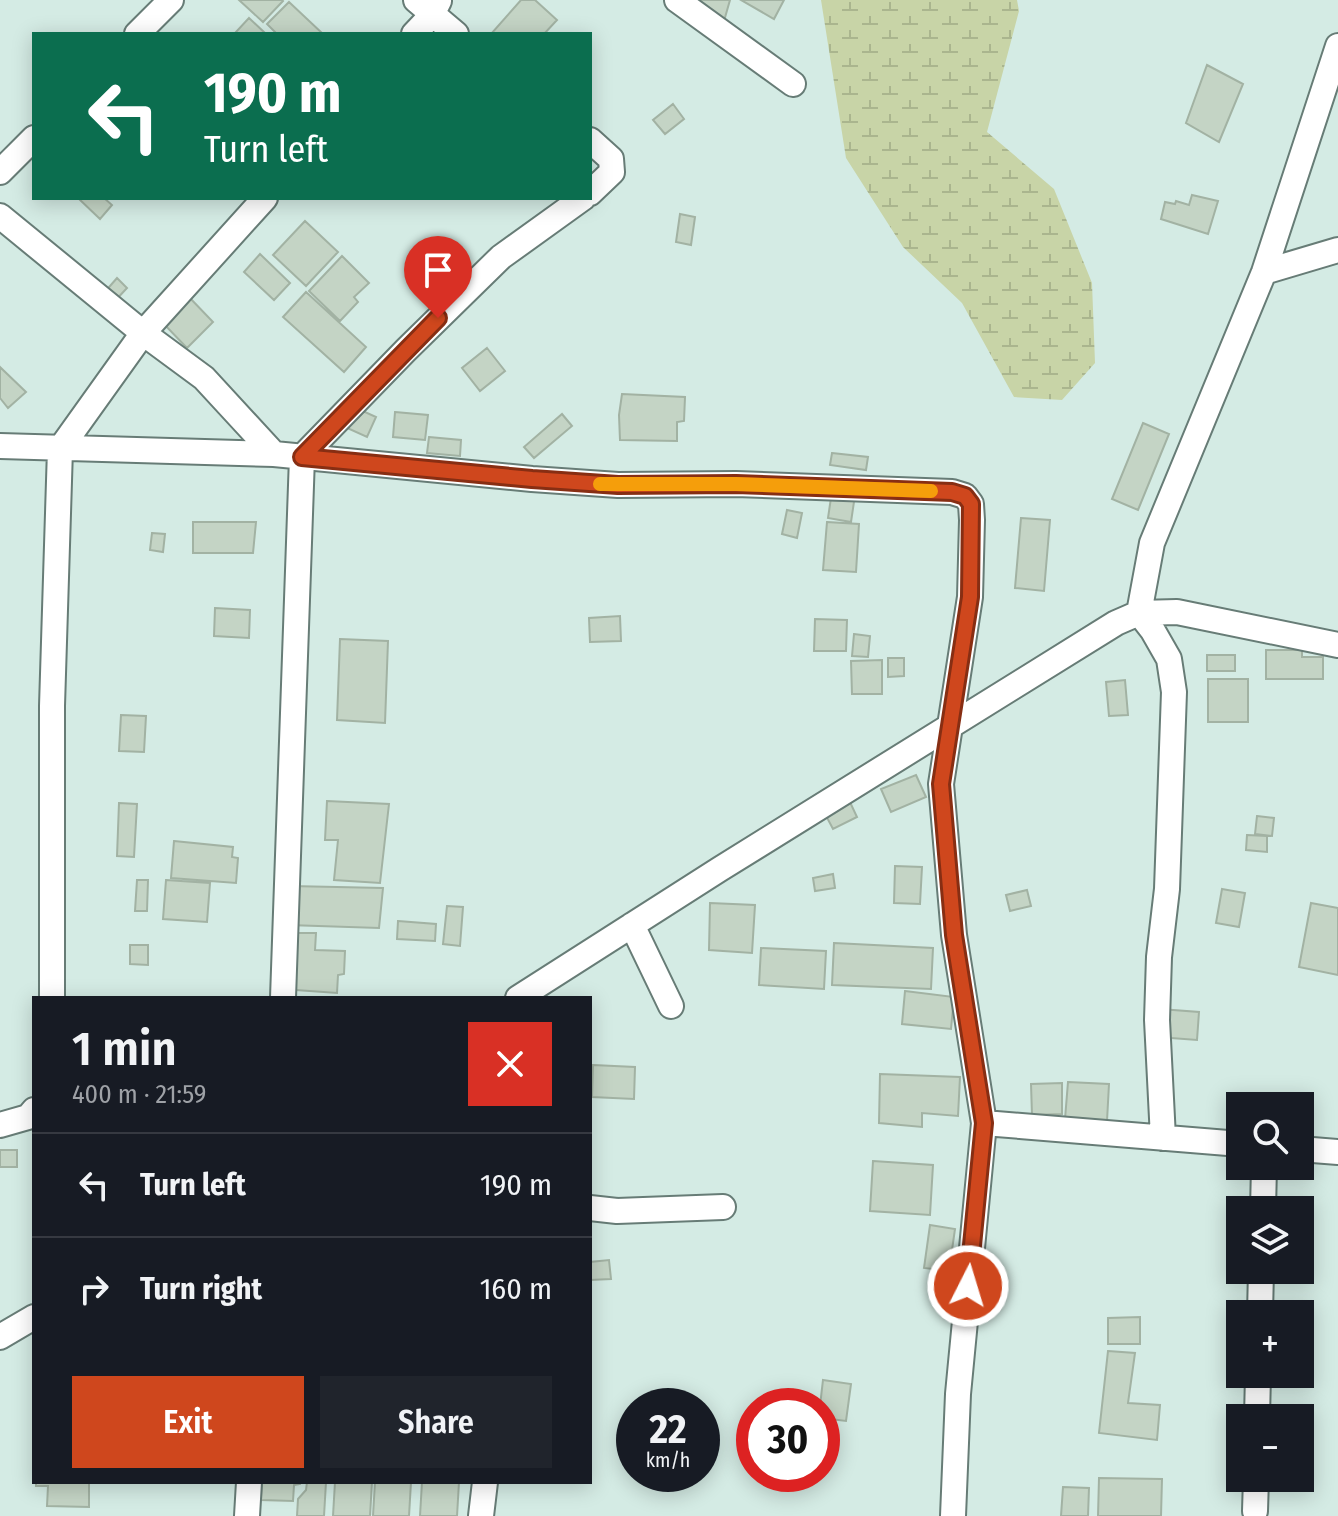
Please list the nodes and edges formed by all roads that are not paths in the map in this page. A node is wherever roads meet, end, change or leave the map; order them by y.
1 (171, 0) edge
2 (677, 0) edge
3 (429, 5) edge
4 (139, 32) edge
5 (415, 32) edge
6 (454, 32) edge
7 (1338, 46) edge
8 (793, 84) dead end
9 (1328, 112) edge
10 (32, 140) edge
11 (592, 142) edge
12 (0, 172) edge
13 (592, 191) edge
14 (263, 200) edge
15 (580, 200) edge
16 (0, 216) edge
17 (1338, 250) edge
18 (1264, 272) junction
19 (143, 333) junction
20 (0, 446) edge
21 (60, 449) junction
22 (274, 454) junction
23 (302, 457) junction
24 (1139, 613) junction
25 (1338, 645) edge
26 (949, 727) junction
27 (632, 925) junction
28 (52, 996) edge
29 (283, 996) edge
30 (521, 996) edge
31 (671, 1006) dead end
32 (32, 1112) edge
33 (984, 1123) junction
34 (0, 1125) edge
35 (1163, 1138) junction
36 (1226, 1143) edge
37 (1314, 1150) edge
38 (1338, 1152) edge
39 (723, 1207) dead end
40 (592, 1208) edge
41 (32, 1318) edge
42 (0, 1337) edge
43 (249, 1484) edge
44 (485, 1484) edge
45 (1256, 1492) edge
46 (1255, 1511) dead end
47 (247, 1516) edge
48 (481, 1516) edge
49 (953, 1516) edge

1 - 4 street
2 - 8 street
3 - 5 street
3 - 6 street
7 - 9 street
9 - 18 street
10 - 12 street
11 - 13 street
14 - 19 street
15 - 23 street
16 - 19 street
17 - 18 street
18 - 24 street
19 - 21 street
19 - 22 street
20 - 21 street
21 - 22 street
21 - 28 street
22 - 23 street
23 - 26 street
23 - 29 street
24 - 25 street
24 - 26 street
24 - 35 street
26 - 27 street
26 - 33 street
27 - 30 street
27 - 31 street
32 - 34 street
33 - 35 street
33 - 49 street
35 - 36 street
37 - 38 street
39 - 40 street
41 - 42 street
43 - 47 street
44 - 48 street
45 - 46 street

